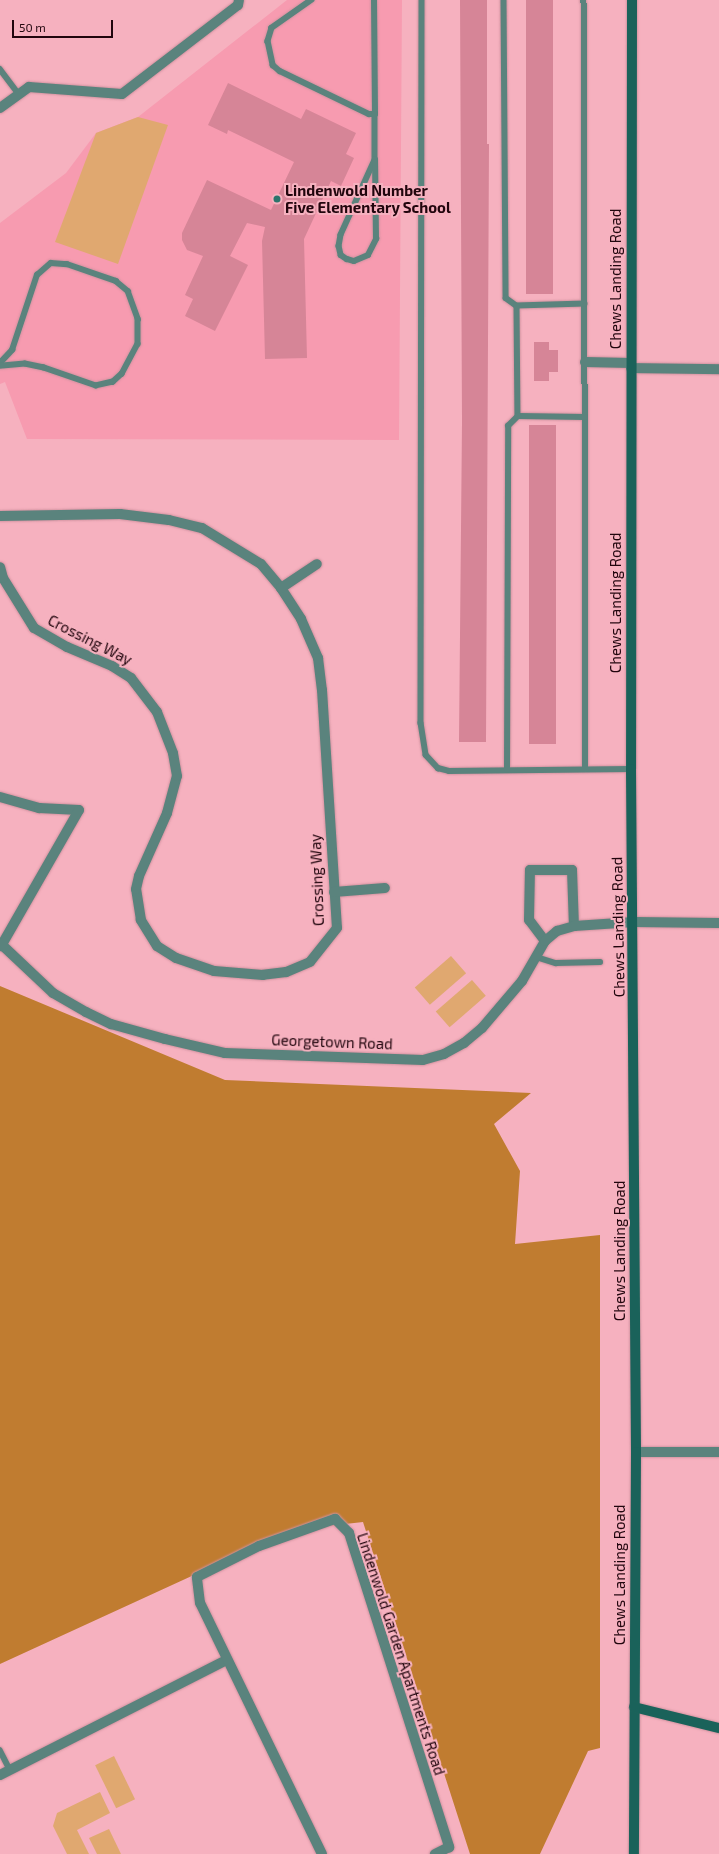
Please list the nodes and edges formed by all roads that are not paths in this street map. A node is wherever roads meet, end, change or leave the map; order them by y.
1 (239, 0) edge
2 (312, 0) edge
3 (374, 0) edge
4 (422, 0) edge
5 (504, 0) edge
6 (584, 0) edge
7 (632, 0) edge
8 (0, 69) edge
9 (19, 94) junction
10 (0, 108) edge
11 (375, 114) junction
12 (376, 160) junction
13 (585, 304) junction
14 (517, 306) junction
15 (585, 362) junction
16 (0, 364) edge
17 (631, 365) junction
18 (719, 369) edge
19 (518, 416) junction
20 (585, 417) junction
21 (0, 516) edge
22 (317, 564) dead end
23 (0, 567) edge
24 (281, 588) junction
25 (586, 769) junction
26 (631, 769) junction
27 (507, 770) junction
28 (0, 797) edge
29 (385, 888) dead end
30 (334, 892) junction
31 (634, 922) junction
32 (719, 923) edge
33 (574, 926) junction
34 (545, 941) junction
35 (0, 945) edge
36 (536, 957) junction
37 (600, 962) dead end
38 (636, 1452) junction
39 (719, 1452) edge
40 (227, 1660) junction
41 (634, 1707) junction
42 (719, 1728) edge
43 (0, 1750) edge
44 (10, 1770) junction
45 (0, 1775) edge
46 (322, 1854) edge
47 (435, 1854) edge
48 (634, 1854) edge

1 - 9 street
2 - 11 lane
3 - 11 lane
4 - 27 lane
5 - 14 lane
6 - 13 lane
7 - 17 street, Chews Landing Road
8 - 9 lane
9 - 10 street
11 - 12 lane
12 - 12 lane
13 - 14 lane
13 - 15 lane
14 - 19 lane
15 - 17 street
15 - 20 lane
16 - 16 lane
17 - 18 street
17 - 26 street, Chews Landing Road
19 - 20 lane
19 - 27 lane
20 - 25 lane
21 - 24 street, Crossing Way
22 - 24 street
23 - 30 street, Crossing Way
24 - 30 street, Crossing Way
25 - 26 lane
25 - 27 lane
26 - 31 street, Chews Landing Road
28 - 35 street
29 - 30 street
31 - 32 street, Georgetown Road
31 - 33 street, Georgetown Road
31 - 38 street, Chews Landing Road
33 - 34 street, Georgetown Road
33 - 34 street
34 - 36 street, Georgetown Road
35 - 36 street, Georgetown Road
36 - 37 lane
38 - 39 street
38 - 41 street, Chews Landing Road
40 - 44 street
40 - 46 street, Lindenwold Garden Apartments Road
40 - 47 street, Lindenwold Garden Apartments Road
41 - 42 street
41 - 48 street, Chews Landing Road
43 - 44 lane
44 - 45 street

